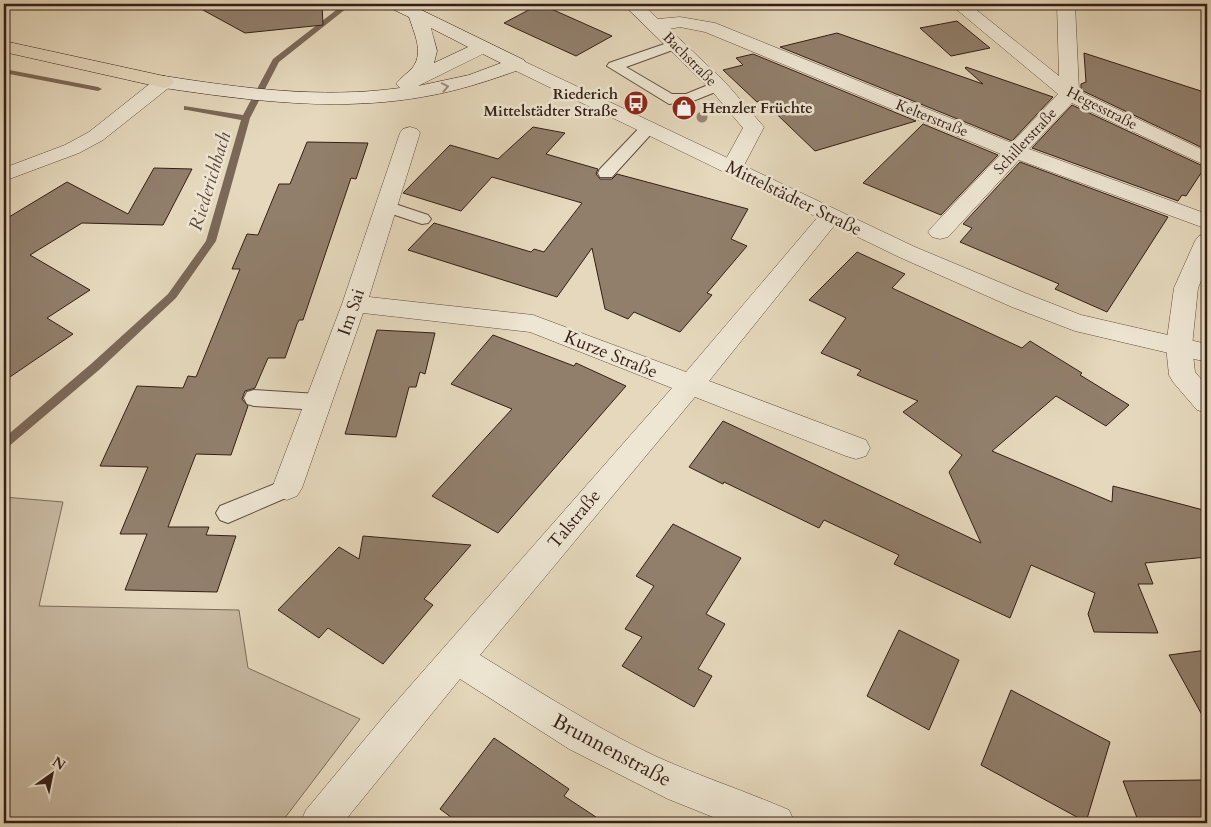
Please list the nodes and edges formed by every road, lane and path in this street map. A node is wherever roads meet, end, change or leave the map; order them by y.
1 (396, 4) edge
2 (632, 4) edge
3 (959, 4) edge
4 (1066, 4) edge
5 (417, 14) junction
6 (657, 25) junction
7 (676, 44) junction
8 (4, 46) edge
9 (483, 47) junction
10 (517, 64) junction
11 (164, 82) junction
12 (405, 85) junction
13 (718, 86) junction
14 (1069, 94) junction
15 (362, 96) junction
16 (648, 128) junction
17 (410, 133) dead end
18 (1016, 152) junction
19 (1207, 160) edge
20 (732, 168) junction
21 (606, 173) dead end
22 (4, 175) edge
23 (386, 206) junction
24 (831, 216) junction
25 (422, 218) dead end
26 (1207, 222) edge
27 (940, 232) dead end
28 (1207, 241) edge
29 (354, 304) junction
30 (1179, 346) junction
31 (1207, 353) edge
32 (690, 385) junction
33 (254, 398) dead end
34 (318, 402) junction
35 (1207, 403) edge
36 (856, 448) dead end
37 (287, 488) joint
38 (228, 513) dead end
39 (456, 658) junction
40 (319, 823) edge
41 (776, 823) edge

1 - 5 street, Mittelstädter Straße
2 - 6 street, Bachstraße
3 - 14 street, Hegesstraße
4 - 14 street, Schillerstraße
5 - 9 street, Mittelstädter Straße
5 - 12 street
6 - 7 street, Bachstraße
6 - 18 street, Kelterstraße
7 - 13 street, Bachstraße
7 - 13 lane
8 - 11 highway
9 - 10 street, Mittelstädter Straße
9 - 12 street
15 -> 10 street
10 - 16 street, Mittelstädter Straße
11 - 15 street
11 - 22 street
12 - 15 street
13 - 20 street, Bachstraße
14 - 18 street, Schillerstraße
14 - 19 street, Hegesstraße
16 - 20 street, Mittelstädter Straße
16 - 21 lane
17 - 23 street, Im Sai
18 - 26 street, Kelterstraße
18 - 27 street, Schillerstraße
20 - 24 street, Mittelstädter Straße
23 - 25 lane
23 - 29 street, Im Sai
24 - 30 street, Mittelstädter Straße
24 - 32 street, Talstraße
28 - 30 street
29 - 32 street, Kurze Straße
29 - 34 street, Im Sai
30 - 31 street, Mittelstädter Straße
30 - 35 street
32 - 36 street, Kurze Straße
32 - 39 street, Talstraße
33 - 34 lane
34 - 37 street, Im Sai
37 - 38 lane
39 - 40 street, Talstraße
39 - 41 street, Brunnenstraße

